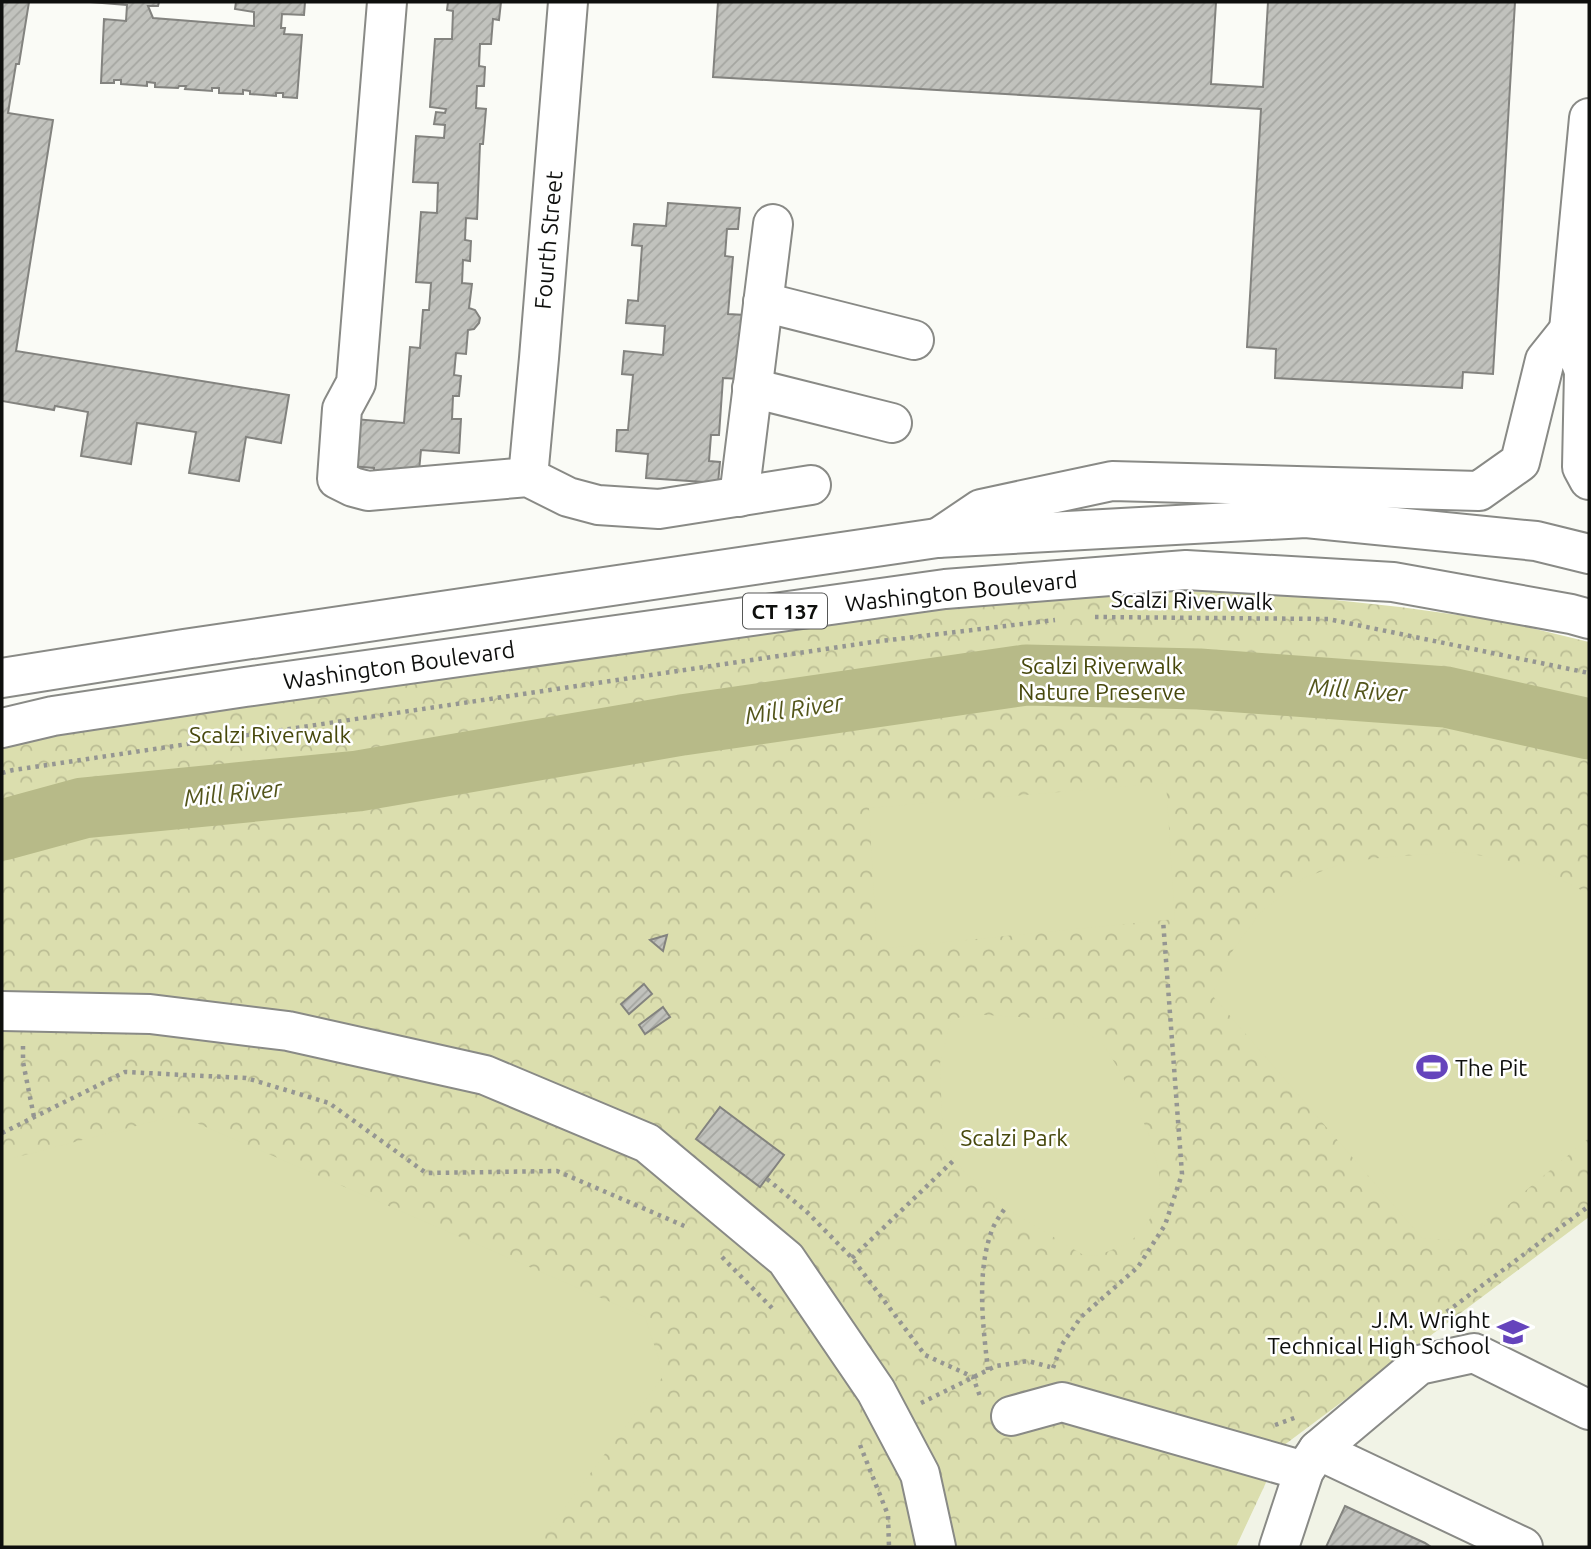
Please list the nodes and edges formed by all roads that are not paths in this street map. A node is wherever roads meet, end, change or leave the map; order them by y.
1 (387, 2) edge
2 (568, 2) edge
3 (1589, 118) edge
4 (773, 224) dead end
5 (763, 302) junction
6 (1569, 330) junction
7 (914, 340) dead end
8 (752, 388) junction
9 (892, 423) dead end
10 (528, 477) junction
11 (1589, 480) edge
12 (811, 485) dead end
13 (739, 497) junction
14 (937, 538) junction
15 (1589, 554) edge
16 (1589, 620) edge
17 (2, 678) edge
18 (2, 728) edge
19 (10, 1011) edge
20 (1589, 1410) edge
21 (997, 1411) road end
22 (1311, 1461) junction
23 (936, 1547) edge
24 (1279, 1547) edge
25 (1522, 1547) edge

1 - 10 main road
2 - 10 main road, Fourth Street
3 - 6 main road
4 - 5 main road
5 - 7 main road
5 - 8 main road
6 - 11 main road
6 - 14 main road
8 - 9 main road
8 - 13 main road
10 - 13 main road
12 - 13 main road
14 - 15 main road, Washington Boulevard / CT 137
14 - 17 main road, Washington Boulevard / CT 137
16 - 18 main road, Washington Boulevard / CT 137
19 - 23 main road
20 - 22 main road
21 - 22 main road
22 - 24 main road
22 - 25 main road

